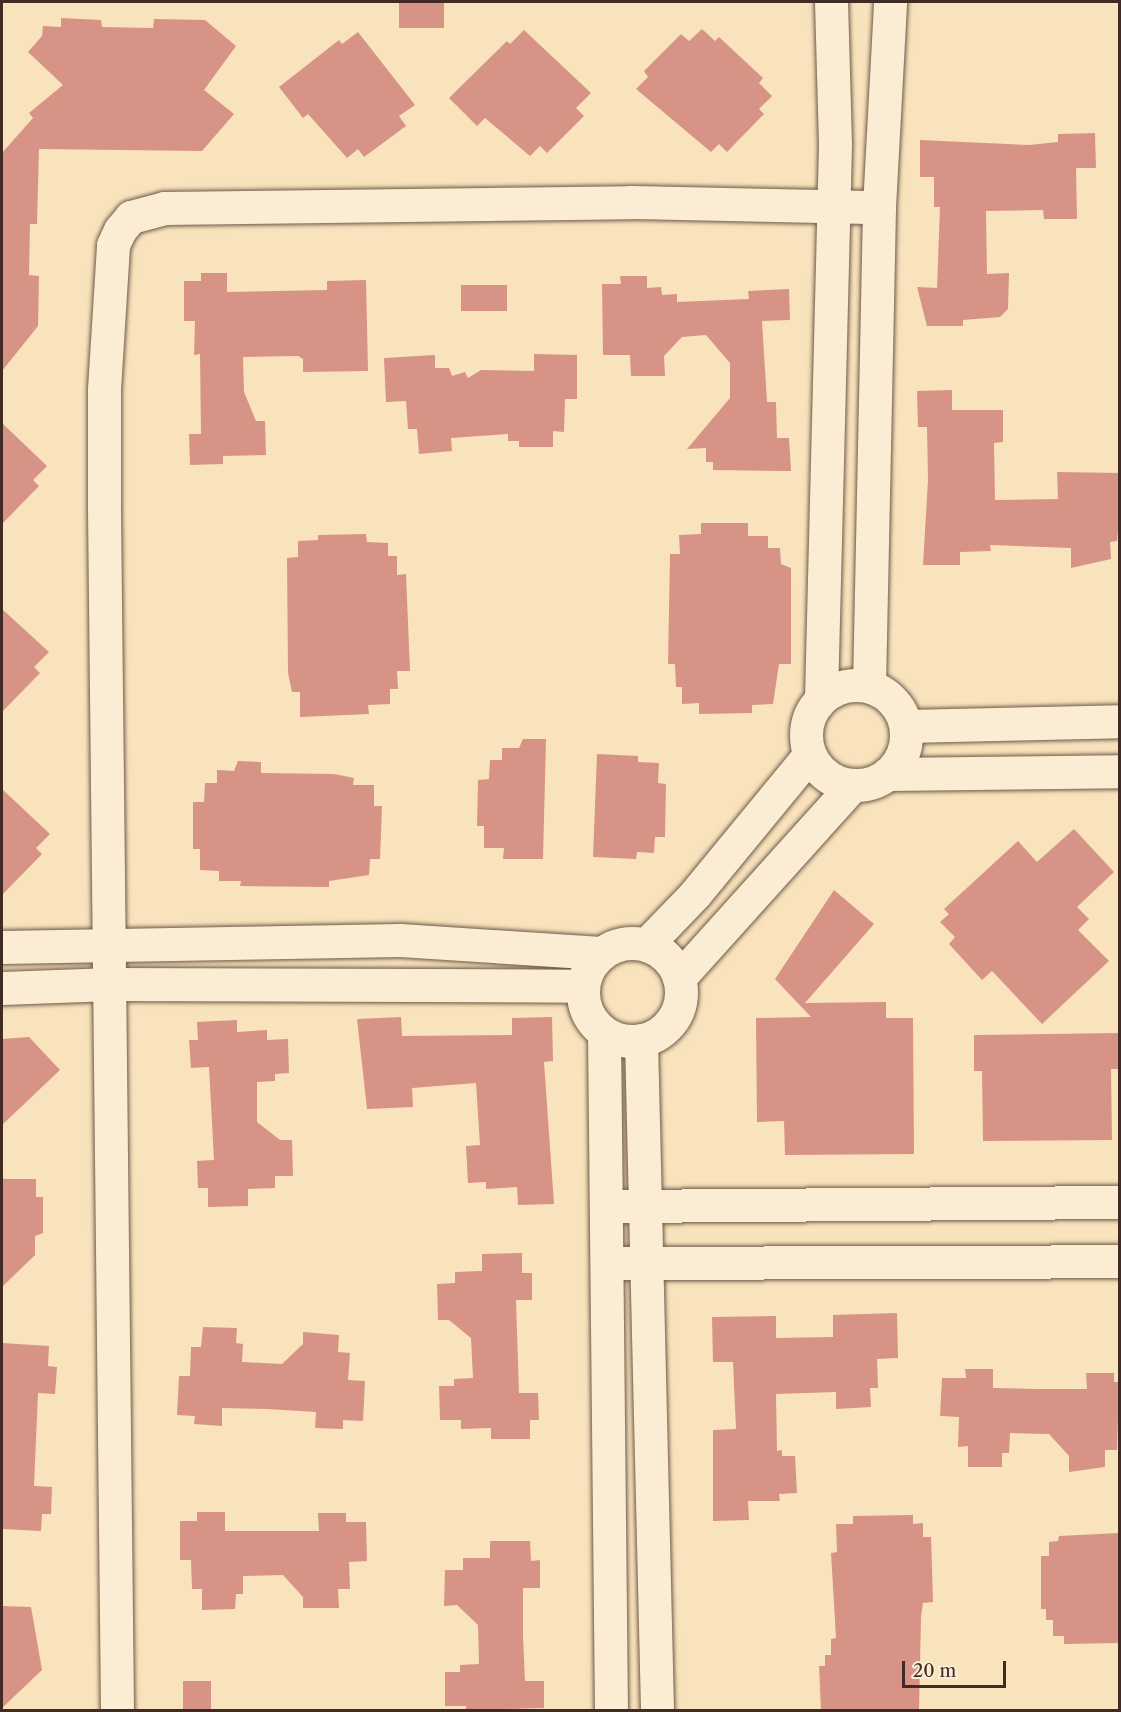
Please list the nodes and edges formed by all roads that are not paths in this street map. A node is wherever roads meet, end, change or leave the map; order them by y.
1 (831, 2) edge
2 (890, 2) edge
3 (834, 205) junction
4 (879, 207) junction
5 (869, 686) junction
6 (821, 698) junction
7 (1119, 721) edge
8 (906, 726) junction
9 (809, 755) junction
10 (1119, 771) edge
11 (889, 774) junction
12 (852, 786) junction
13 (109, 945) junction
14 (646, 945) junction
15 (2, 947) edge
16 (601, 953) junction
17 (679, 978) junction
18 (111, 984) junction
19 (582, 986) junction
20 (2, 988) edge
21 (604, 1033) junction
22 (641, 1040) junction
23 (1119, 1202) edge
24 (643, 1206) junction
25 (607, 1207) junction
26 (1119, 1261) edge
27 (606, 1263) junction
28 (645, 1263) junction
29 (117, 1710) edge
30 (611, 1710) edge
31 (657, 1710) edge

1 - 3 street
2 - 4 street
3 - 4 street
3 - 6 street
3 - 13 street
4 - 5 street
5 - 6 street
5 - 8 street
6 - 9 street
7 - 8 street
8 - 11 street
9 - 12 street
9 - 14 street
10 - 11 street
11 - 12 street
12 - 17 street
13 - 15 street
13 - 16 street
13 - 18 street
14 - 16 street
14 - 17 street
16 - 19 street
17 - 22 street
18 - 19 street
18 - 20 street
18 - 29 street
19 - 21 street
21 - 22 street
21 - 25 street
22 - 24 street
23 - 24 street
24 - 25 street
24 - 28 street
25 - 27 street
26 - 28 street
27 - 28 street
27 - 30 street
28 - 31 street

